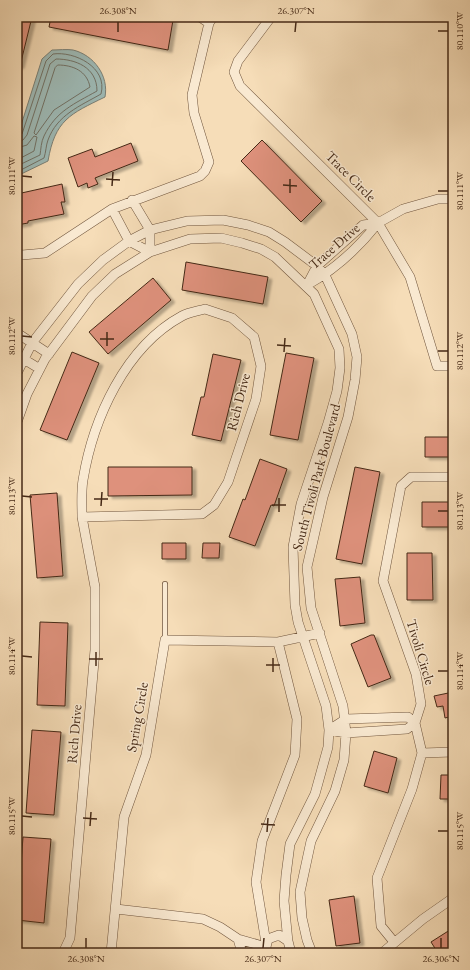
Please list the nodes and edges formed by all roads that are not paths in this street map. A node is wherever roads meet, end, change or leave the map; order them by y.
1 (200, 17) edge
2 (271, 17) edge
3 (211, 20) edge
4 (453, 199) edge
5 (132, 200) junction
6 (112, 209) junction
7 (378, 223) junction
8 (150, 230) junction
9 (129, 241) junction
10 (150, 252) junction
11 (17, 254) edge
12 (317, 266) junction
13 (325, 275) junction
14 (306, 285) junction
15 (17, 333) edge
16 (32, 343) junction
17 (49, 354) junction
18 (20, 357) edge
19 (453, 366) edge
20 (40, 368) junction
21 (17, 373) edge
22 (17, 422) edge
23 (453, 477) edge
24 (82, 517) junction
25 (165, 584) dead end
26 (320, 633) junction
27 (303, 637) junction
28 (164, 640) junction
29 (278, 642) junction
30 (346, 720) junction
31 (415, 723) junction
32 (329, 730) junction
33 (346, 733) junction
34 (453, 752) edge
35 (422, 753) junction
36 (453, 898) edge
37 (116, 909) junction
38 (70, 938) junction
39 (238, 939) junction
40 (307, 940) junction
41 (394, 942) junction
42 (267, 948) edge
43 (289, 948) edge
44 (63, 953) edge
45 (69, 953) edge
46 (111, 953) edge
47 (242, 953) edge
48 (312, 953) edge
49 (382, 953) edge

1 - 3 street
2 - 7 street, Trace Circle
3 - 5 street
4 - 7 street, Trace Drive
5 - 6 street
5 - 8 street
6 - 9 street
6 - 11 street
7 - 12 street, Trace Drive
7 - 13 street, Trace Drive
7 - 19 street, Trace Circle
8 - 9 street, South Tivoli Park Boulevard
8 - 10 street
8 - 12 street, South Tivoli Park Boulevard
9 - 10 street
9 - 16 street, South Tivoli Park Boulevard
10 - 14 street, South Tivoli Park Boulevard
10 - 17 street, South Tivoli Park Boulevard
12 - 13 street, South Tivoli Park Boulevard
12 - 14 street, Trace Drive
13 - 14 street, Trace Drive
13 - 26 street, South Tivoli Park Boulevard
14 - 27 street, South Tivoli Park Boulevard
15 - 16 street
16 - 17 street
16 - 18 street, South Tivoli Park Boulevard
17 - 20 street, South Tivoli Park Boulevard
18 - 20 street
18 - 21 street, South Tivoli Park Boulevard
20 - 22 street, South Tivoli Park Boulevard
23 - 31 street, Tivoli Circle
24 - 24 street, Rich Drive
24 - 38 street, Rich Drive
25 - 28 lane
26 - 27 street
26 - 30 street, South Tivoli Park Boulevard
27 - 29 street
27 - 32 street, South Tivoli Park Boulevard
28 - 29 street
28 - 37 street, Spring Circle
29 - 42 street
30 - 31 street
30 - 32 street
30 - 33 street, South Tivoli Park Boulevard
31 - 33 street
31 - 35 street
32 - 33 street
32 - 43 street, South Tivoli Park Boulevard
33 - 40 street, South Tivoli Park Boulevard
34 - 35 street
35 - 41 street
36 - 41 street
37 - 39 street
37 - 46 street, Spring Circle
38 - 44 street, Rich Drive
38 - 45 lane
39 - 42 street
39 - 47 street
40 - 43 street
40 - 48 street, South Tivoli Park Boulevard
41 - 49 street
42 - 43 street

